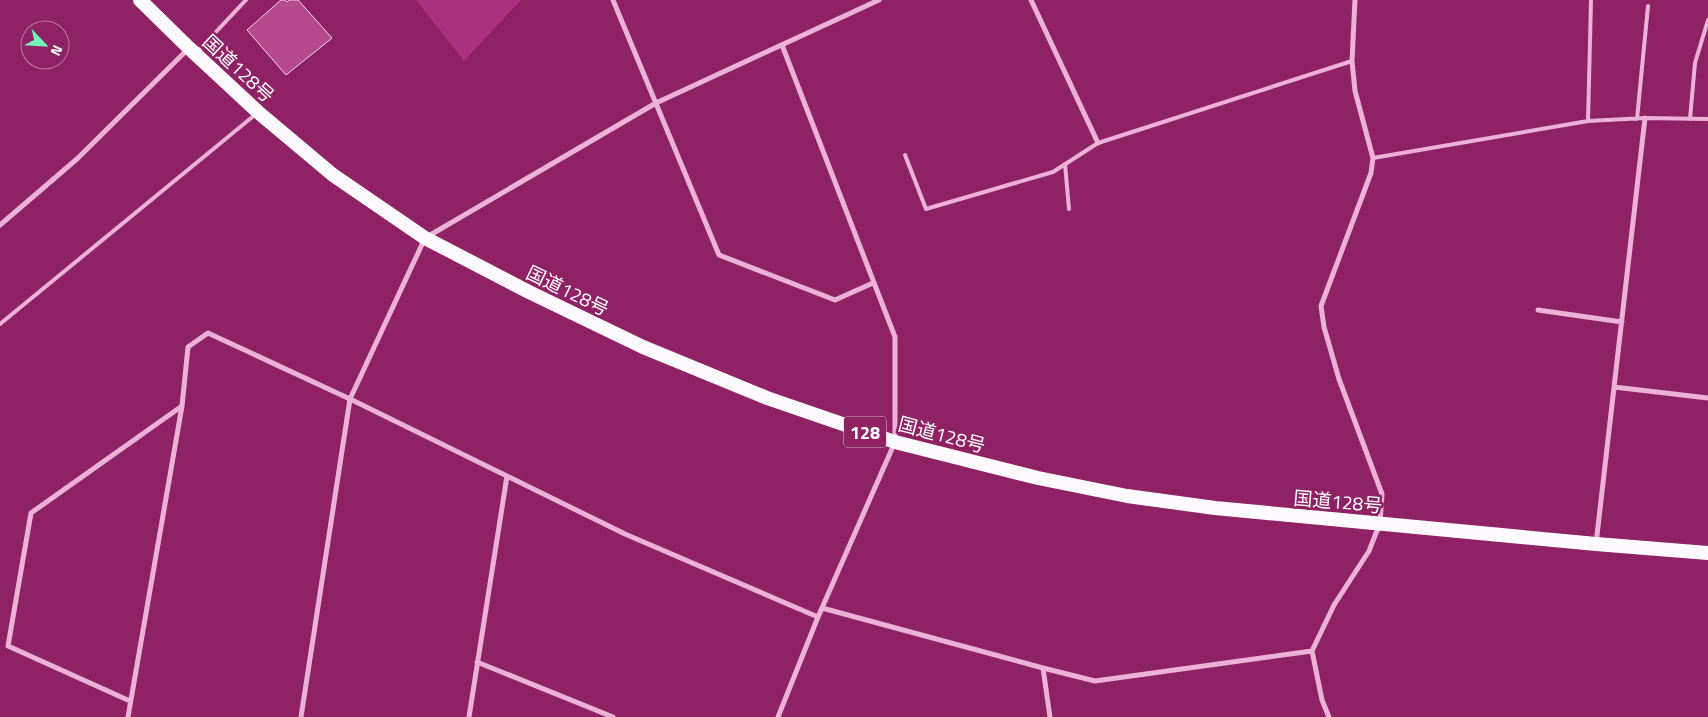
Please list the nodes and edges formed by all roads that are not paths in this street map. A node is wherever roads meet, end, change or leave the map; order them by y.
1 (140, 0) edge
2 (246, 0) edge
3 (613, 0) edge
4 (879, 0) edge
5 (1031, 0) edge
6 (1356, 0) edge
7 (1591, 1) edge
8 (1648, 6) dead end
9 (1708, 20) edge
10 (782, 45) junction
11 (192, 51) junction
12 (1352, 61) junction
13 (656, 103) junction
14 (258, 112) junction
15 (1645, 118) junction
16 (1637, 119) junction
17 (1690, 119) junction
18 (1708, 119) edge
19 (1588, 121) junction
20 (1098, 143) junction
21 (905, 155) dead end
22 (1373, 158) junction
23 (1065, 164) junction
24 (1069, 210) dead end
25 (0, 225) edge
26 (425, 238) junction
27 (873, 284) junction
28 (1538, 310) dead end
29 (1622, 322) junction
30 (0, 324) edge
31 (1614, 387) junction
32 (1708, 398) edge
33 (350, 399) junction
34 (182, 406) junction
35 (895, 442) junction
36 (507, 476) junction
37 (1380, 524) junction
38 (1596, 544) junction
39 (1708, 553) edge
40 (822, 608) junction
41 (818, 618) junction
42 (0, 643) edge
43 (8, 646) junction
44 (1312, 651) junction
45 (477, 662) junction
46 (1043, 668) junction
47 (130, 701) junction
48 (128, 717) edge
49 (301, 717) edge
50 (469, 717) edge
51 (612, 717) edge
52 (778, 717) edge
53 (1050, 717) edge
54 (1330, 717) edge

1 - 11 highway, 国道128号 / 128
2 - 11 lane
3 - 13 street
4 - 10 street
5 - 20 street
6 - 12 street
7 - 19 lane
8 - 16 lane
9 - 17 lane
10 - 13 street
10 - 27 street
11 - 14 highway, 国道128号 / 128
11 - 25 street
12 - 20 lane
12 - 22 street
13 - 26 street
13 - 27 street
14 - 26 highway, 国道128号 / 128
14 - 30 lane
15 - 16 lane
15 - 17 lane
15 - 29 street
16 - 19 lane
17 - 18 lane
19 - 22 lane
20 - 23 lane
21 - 23 lane
22 - 37 street
23 - 24 lane
26 - 33 street
26 - 35 highway, 国道128号 / 128
27 - 35 street
28 - 29 street
29 - 31 street
31 - 32 street
31 - 38 street
33 - 34 street
33 - 36 street
33 - 49 street
34 - 43 street
34 - 47 street
35 - 37 highway, 国道128号 / 128
35 - 40 street
36 - 41 street
36 - 45 street
37 - 38 highway, 国道128号 / 128
37 - 44 street
38 - 39 highway, 国道128号 / 128
40 - 41 street
40 - 46 street
41 - 52 street
42 - 43 street
43 - 47 street
44 - 46 street
44 - 54 street
45 - 50 street
45 - 51 street
46 - 53 street
47 - 48 street

